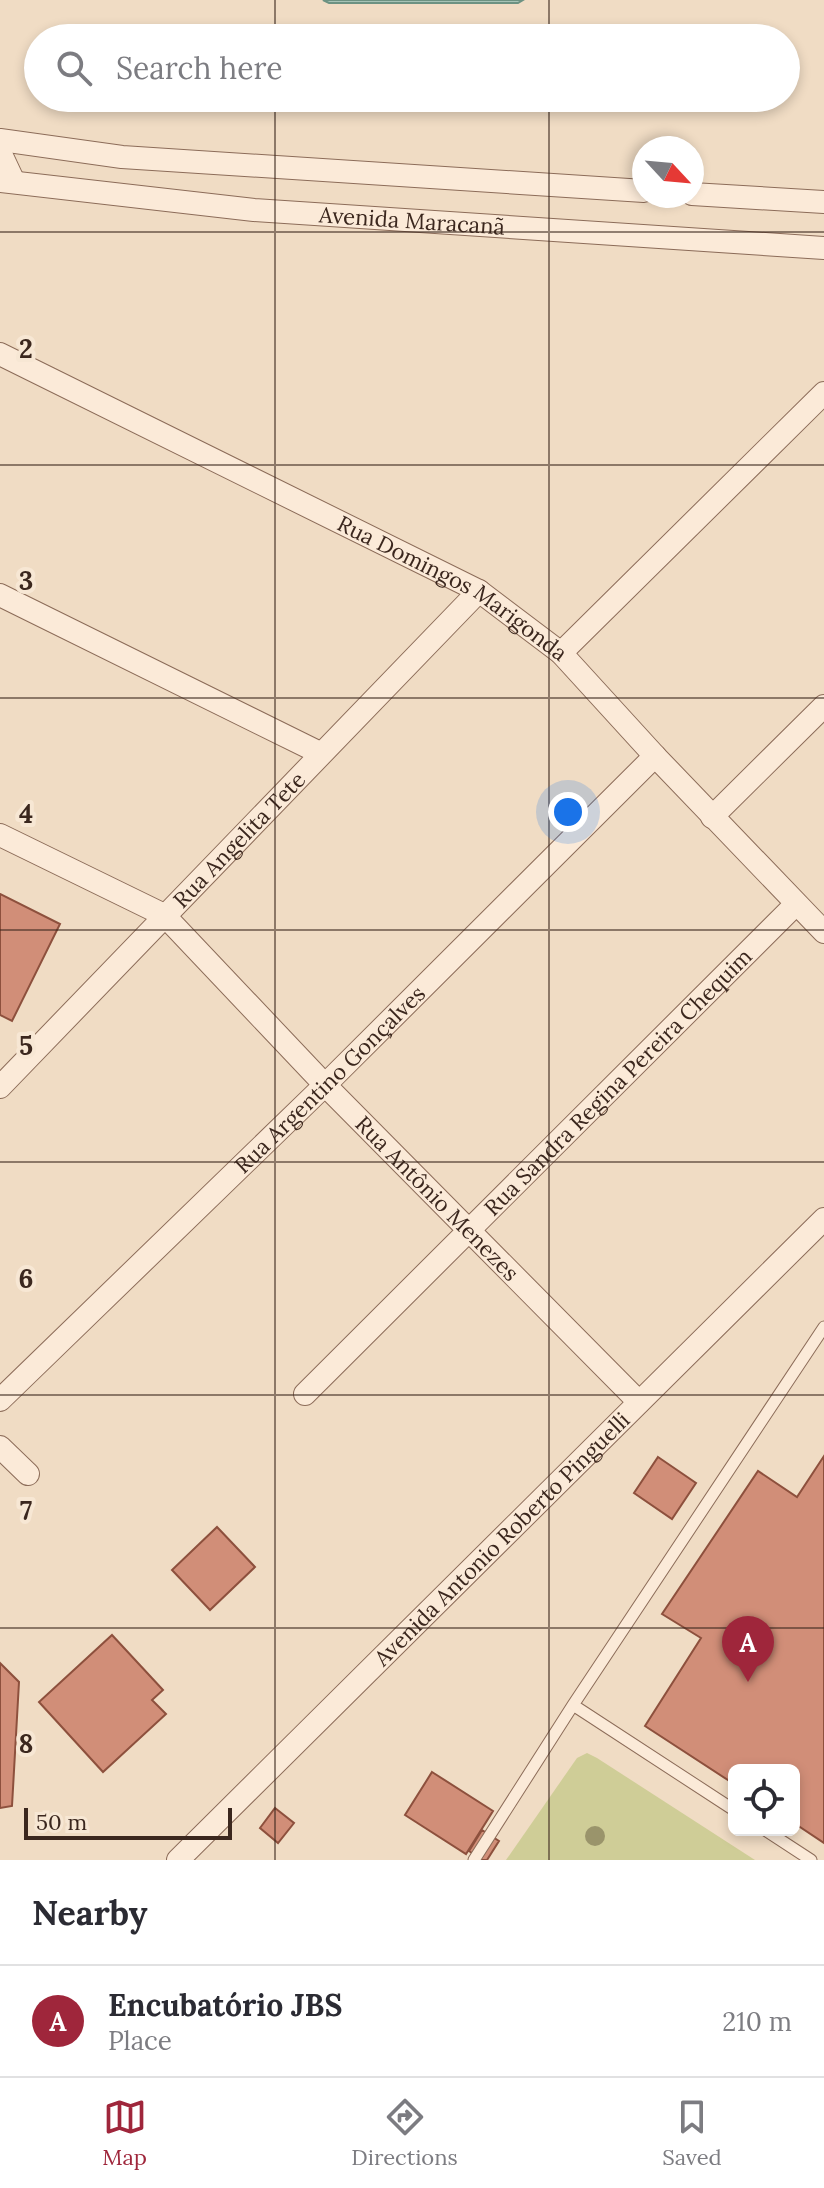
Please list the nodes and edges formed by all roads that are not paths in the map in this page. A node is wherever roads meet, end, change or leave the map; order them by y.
1 (0, 140) edge
2 (0, 152) edge
3 (7, 181) edge
4 (632, 190) edge
5 (704, 195) edge
6 (824, 202) edge
7 (824, 248) edge
8 (0, 354) edge
9 (824, 393) edge
10 (479, 591) junction
11 (0, 595) edge
12 (561, 653) junction
13 (824, 706) edge
14 (320, 753) junction
15 (655, 756) junction
16 (712, 817) junction
17 (0, 835) edge
18 (796, 904) junction
19 (164, 915) junction
20 (824, 932) edge
21 (325, 1085) junction
22 (0, 1087) edge
23 (824, 1219) edge
24 (468, 1231) junction
25 (824, 1327) edge
26 (305, 1394) dead end
27 (0, 1400) edge
28 (639, 1402) junction
29 (0, 1447) edge
30 (28, 1474) dead end
31 (573, 1705) junction
32 (728, 1806) edge
33 (774, 1836) edge
34 (178, 1860) edge
35 (474, 1860) edge
36 (811, 1860) edge

1 - 4 street, Avenida Maracanã
2 - 3 street
3 - 7 street, Avenida Maracanã
5 - 6 street
8 - 10 street, Rua Domingos Marigonda
9 - 12 street
10 - 12 street, Rua Domingos Marigonda
10 - 14 street, Rua Angelita Tete
11 - 14 street
12 - 15 street, Rua Domingos Marigonda
13 - 16 street
14 - 19 street, Rua Angelita Tete
15 - 16 street, Rua Domingos Marigonda
15 - 21 street, Rua Argentino Gonçalves
16 - 18 street, Rua Domingos Marigonda
17 - 19 street, Rua Antônio Menezes
18 - 20 street, Rua Domingos Marigonda
18 - 24 street, Rua Sandra Regina Pereira Chequim
19 - 21 street, Rua Antônio Menezes
19 - 22 street, Rua Angelita Tete
21 - 24 street, Rua Antônio Menezes
21 - 27 street, Rua Argentino Gonçalves
23 - 28 street, Avenida Antonio Roberto Pinguelli
24 - 26 street, Rua Sandra Regina Pereira Chequim
24 - 28 street, Rua Antônio Menezes
25 - 31 lane
28 - 34 street, Avenida Antonio Roberto Pinguelli
29 - 30 street
31 - 32 lane
31 - 35 lane
33 - 36 lane

